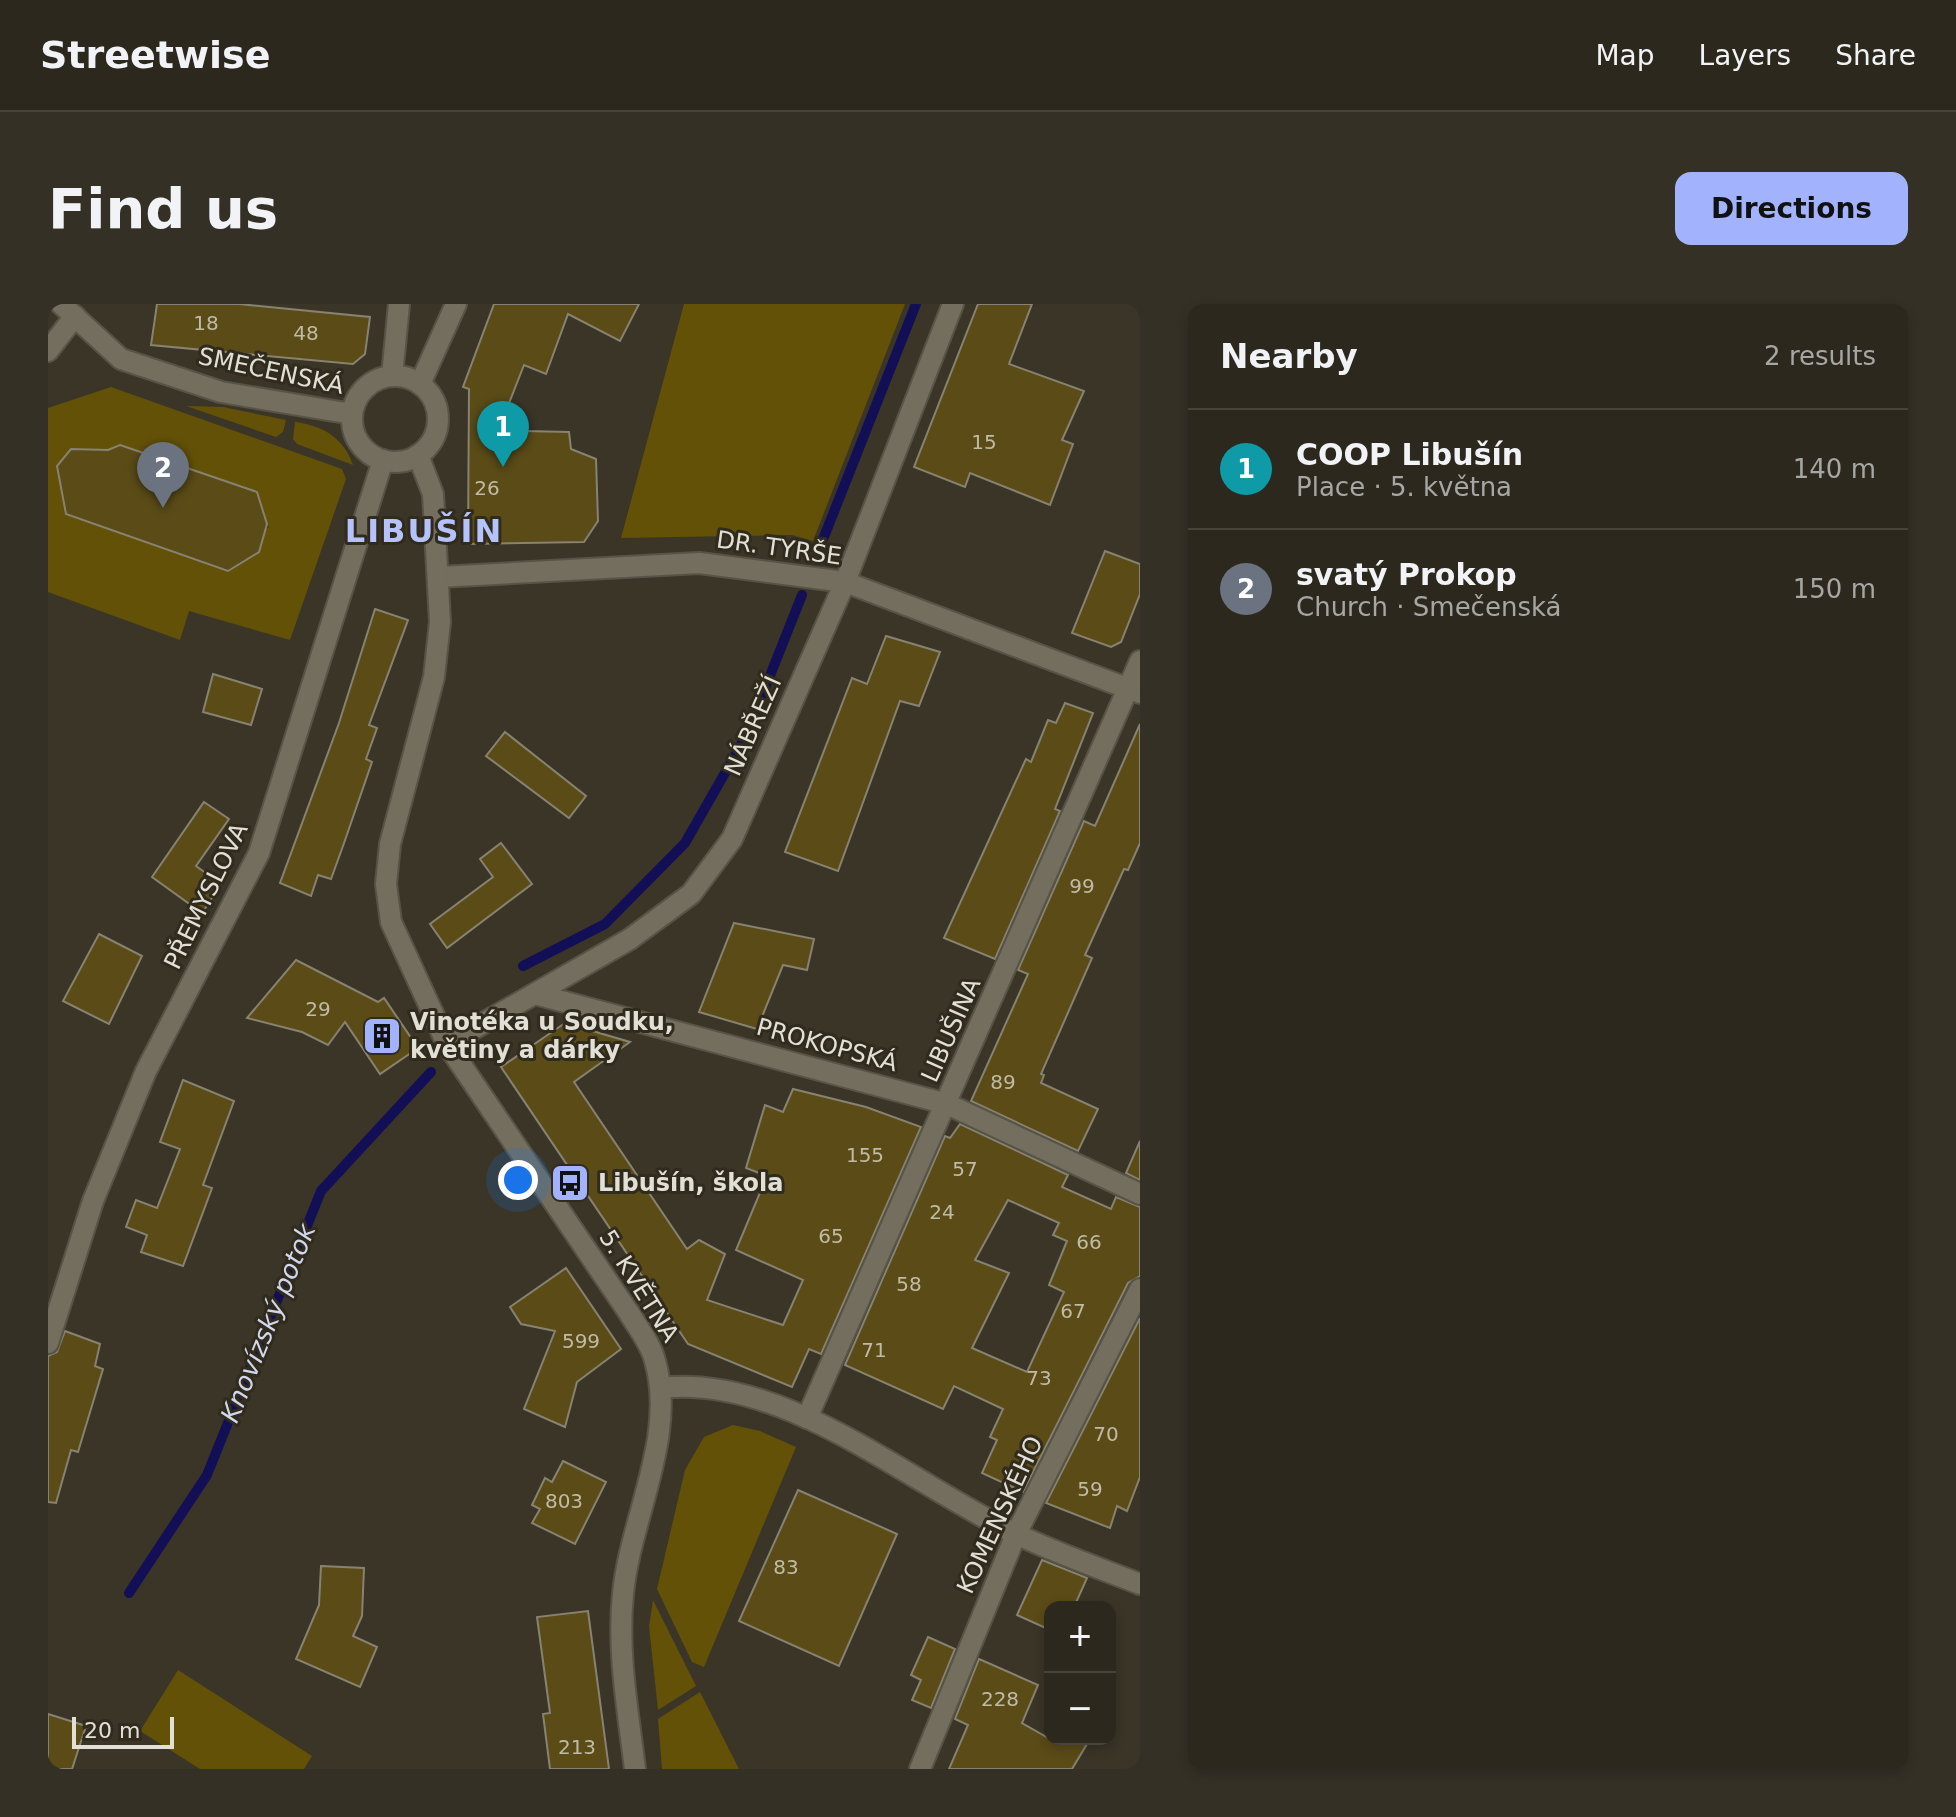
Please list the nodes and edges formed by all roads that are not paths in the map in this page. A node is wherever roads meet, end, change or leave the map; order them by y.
1 (399, 304) edge
2 (456, 304) edge
3 (953, 304) edge
4 (68, 310) edge
5 (48, 351) edge
6 (392, 376) junction
7 (420, 384) junction
8 (352, 414) junction
9 (418, 455) junction
10 (383, 460) junction
11 (439, 577) junction
12 (845, 582) junction
13 (1140, 661) edge
14 (1134, 692) edge
15 (535, 994) junction
16 (447, 1044) junction
17 (947, 1104) junction
18 (1140, 1194) edge
19 (1140, 1289) edge
20 (48, 1343) edge
21 (661, 1388) junction
22 (807, 1418) junction
23 (1016, 1534) junction
24 (1140, 1584) edge
25 (635, 1769) edge
26 (920, 1769) edge

1 - 6 street
2 - 7 street
3 - 12 street, NÁBŘEŽÍ
4 - 5 street
4 - 8 street, SMEČENSKÁ
6 - 7 street
6 - 8 street
7 - 9 street
8 - 10 street
9 - 10 street
9 - 11 street, 5. KVĚTNA
10 - 20 street, PŘEMYSLOVA
11 - 12 street, DR. TYRŠE
11 - 16 street, 5. KVĚTNA
12 - 14 street, DR. TYRŠE
12 - 15 street, NÁBŘEŽÍ
13 - 14 street, LIBUŠINA
14 - 17 street, LIBUŠINA
15 - 16 street, NÁBŘEŽÍ
15 - 17 street, PROKOPSKÁ
16 - 21 street, 5. KVĚTNA
17 - 18 street, PROKOPSKÁ
17 - 22 street, LIBUŠINA
19 - 23 street, KOMENSKÉHO
21 - 22 street
21 - 25 street, 5. KVĚTNA
22 - 23 street
23 - 24 street
23 - 26 street, KOMENSKÉHO

